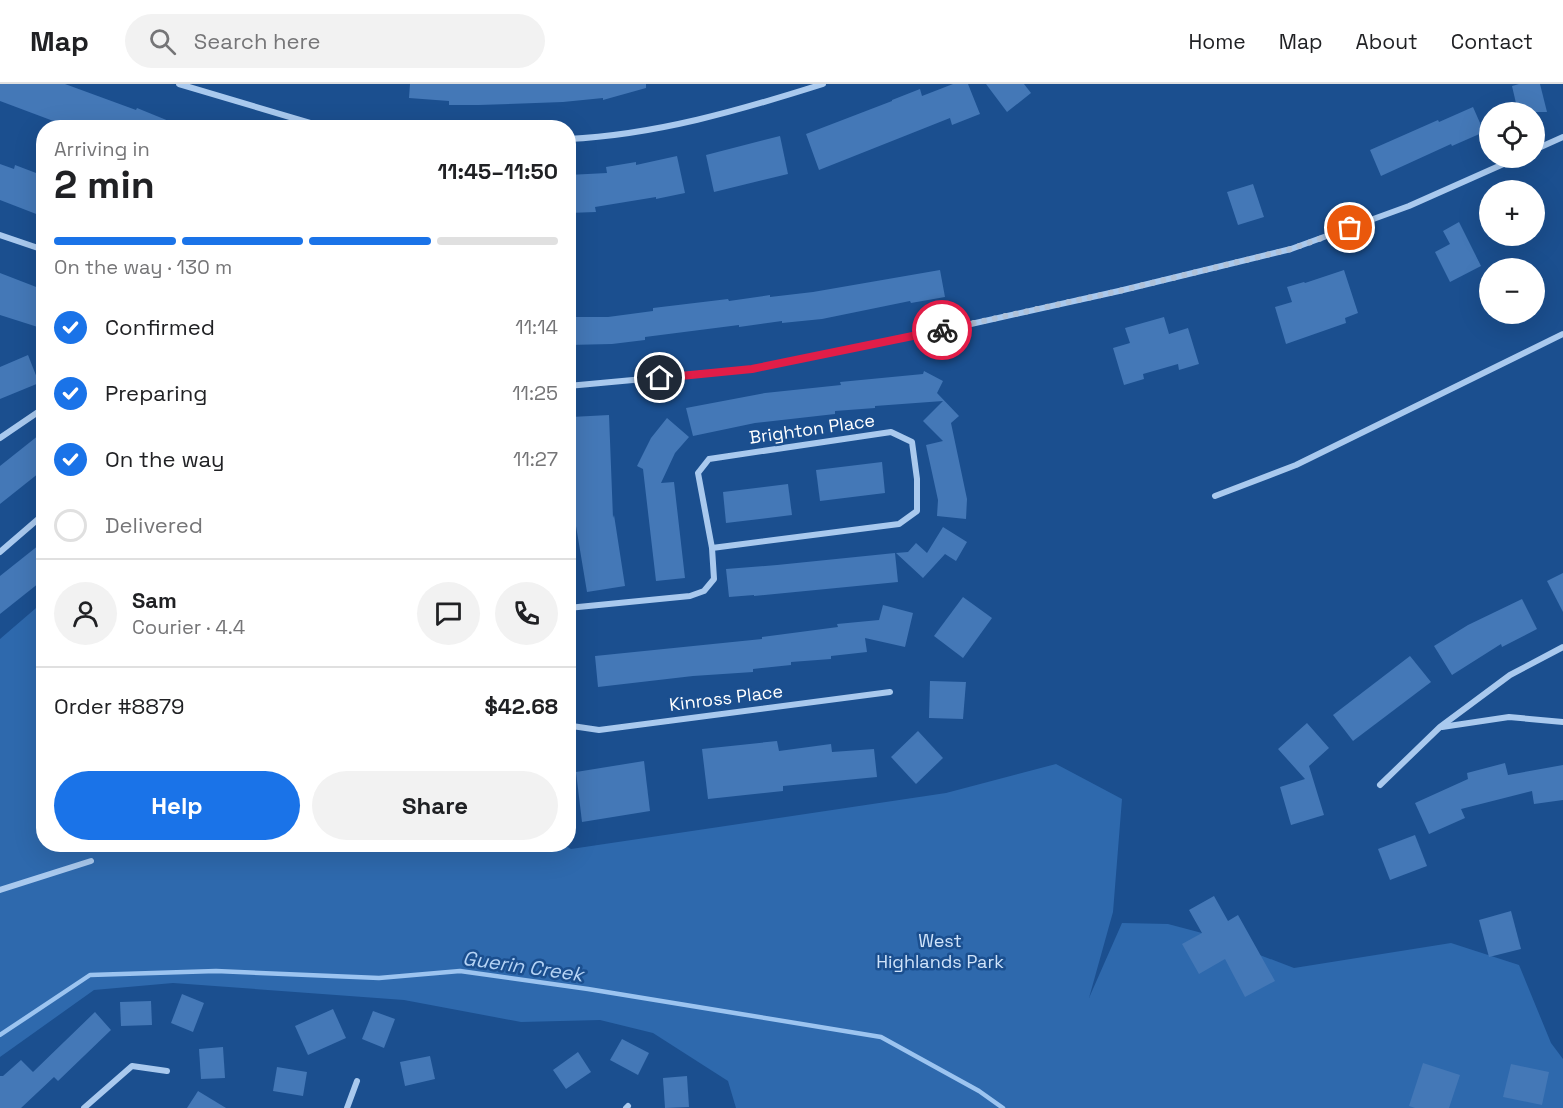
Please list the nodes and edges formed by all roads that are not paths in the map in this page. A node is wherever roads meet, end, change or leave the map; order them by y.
1 (179, 84) edge
2 (823, 84) edge
3 (300, 120) edge
4 (1563, 137) edge
5 (576, 139) edge
6 (1545, 145) edge
7 (1494, 168) edge
8 (0, 235) edge
9 (36, 247) edge
10 (1563, 334) edge
11 (576, 385) edge
12 (36, 413) edge
13 (0, 438) edge
14 (1215, 496) dead end
15 (36, 521) edge
16 (712, 548) junction
17 (0, 552) edge
18 (576, 607) edge
19 (1563, 647) edge
20 (890, 692) dead end
21 (1563, 722) edge
22 (576, 727) edge
23 (1440, 727) junction
24 (1380, 784) dead end
25 (91, 861) dead end
26 (0, 890) edge
27 (167, 1071) dead end
28 (357, 1081) dead end
29 (84, 1108) edge
30 (347, 1108) edge

1 - 3 street
2 - 5 street
4 - 6 street
7 - 11 street
8 - 9 street
10 - 14 street
12 - 13 street
15 - 17 street
16 - 16 street, Brighton Place
16 - 18 street, Brighton Place
19 - 23 street
20 - 22 street, Kinross Place
21 - 23 street
23 - 24 street
25 - 26 street
27 - 29 street
28 - 30 street

